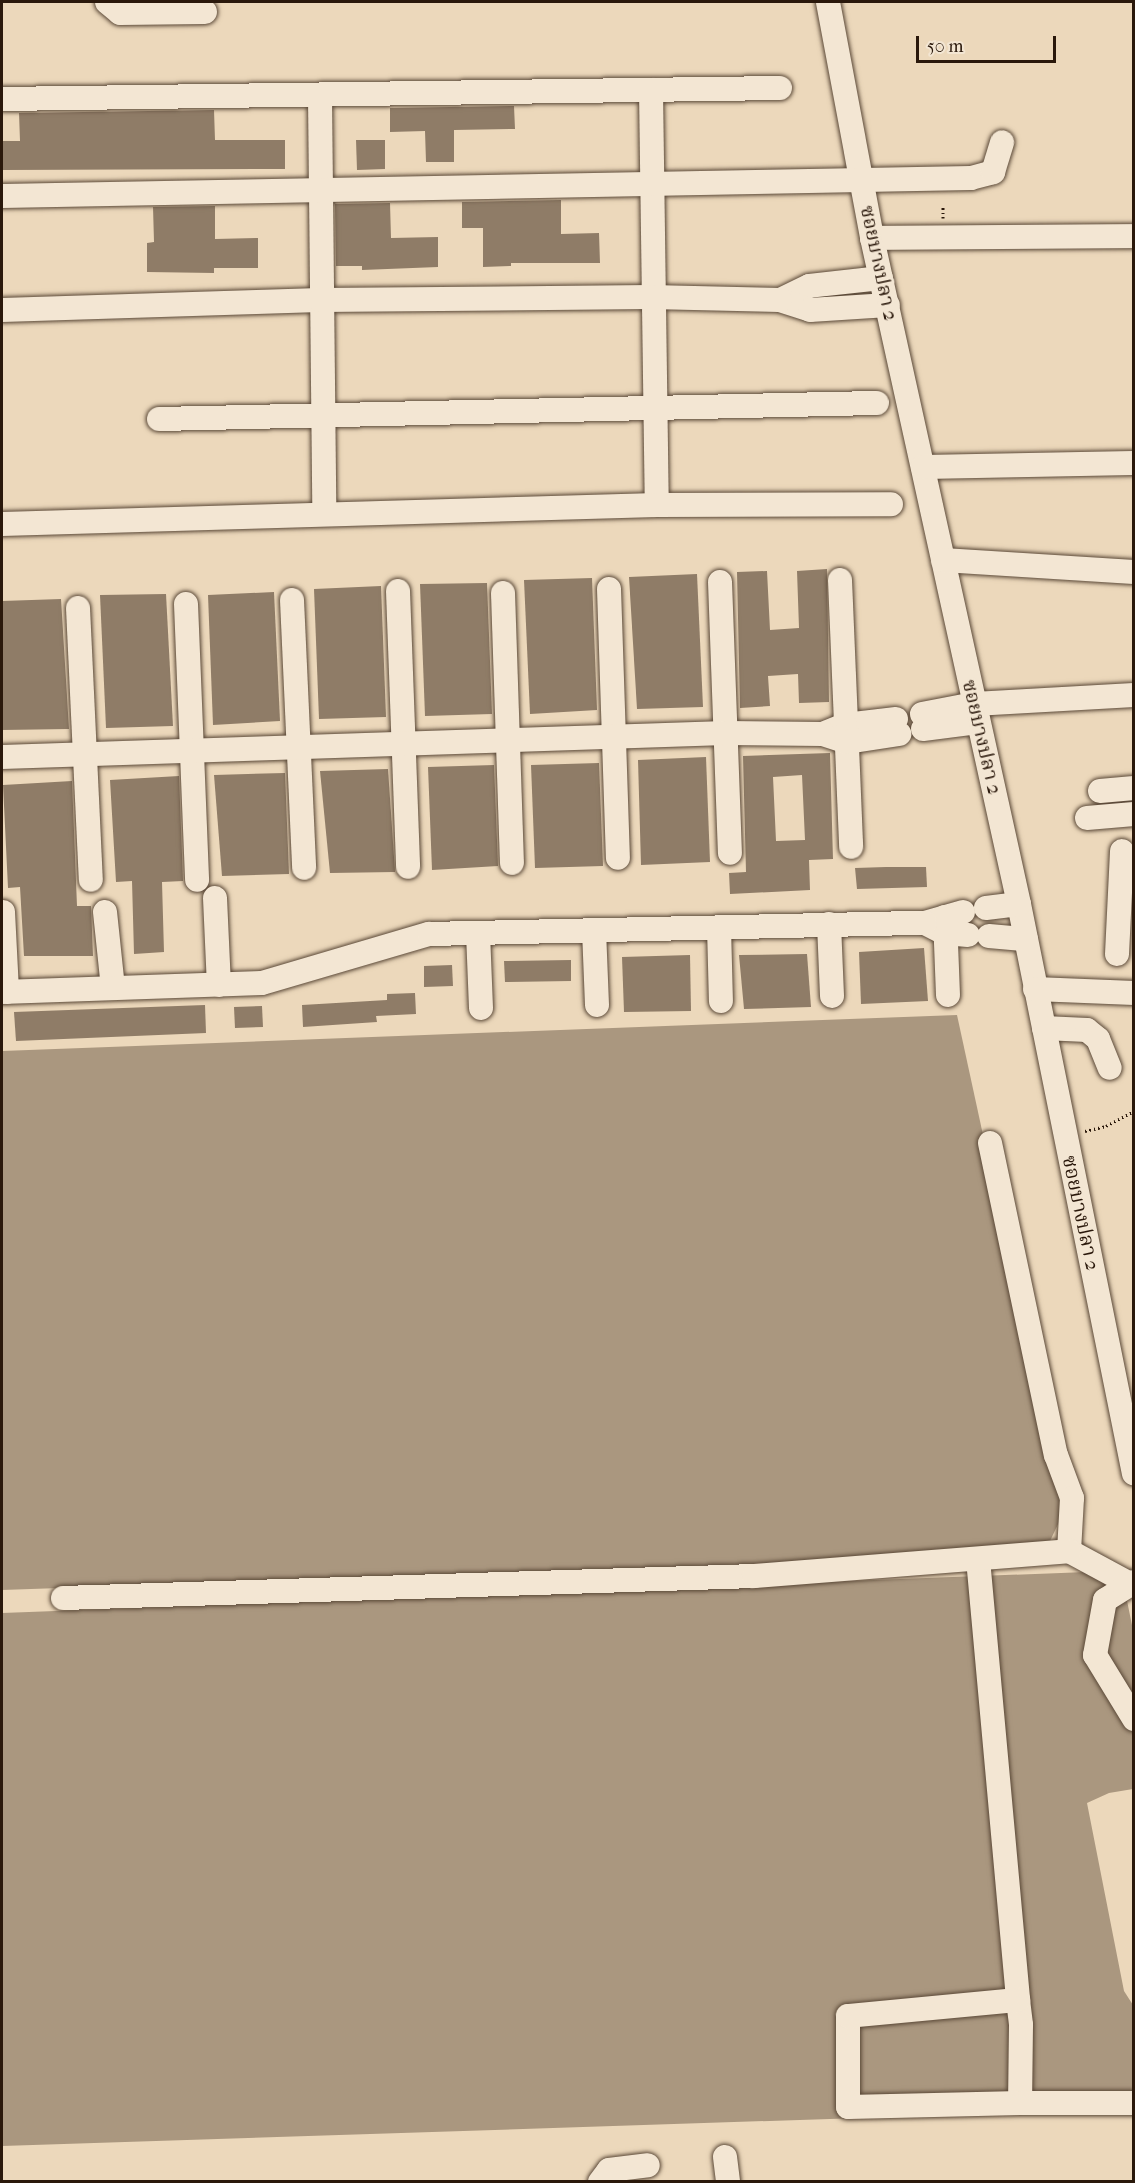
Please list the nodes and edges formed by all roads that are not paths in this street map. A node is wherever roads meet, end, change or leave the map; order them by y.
1 (107, 2) edge
2 (828, 2) edge
3 (205, 12) dead end
4 (780, 88) dead end
5 (651, 90) junction
6 (320, 96) junction
7 (2, 99) edge
8 (1002, 142) dead end
9 (862, 178) junction
10 (653, 185) junction
11 (321, 191) junction
12 (2, 196) edge
13 (1134, 236) edge
14 (872, 238) junction
15 (881, 278) junction
16 (651, 297) junction
17 (320, 300) junction
18 (780, 300) junction
19 (888, 305) junction
20 (2, 310) edge
21 (877, 403) dead end
22 (656, 409) junction
23 (324, 416) junction
24 (159, 419) dead end
25 (1134, 463) edge
26 (923, 467) junction
27 (891, 504) dead end
28 (657, 505) junction
29 (324, 512) junction
30 (2, 524) edge
31 (943, 560) junction
32 (1134, 572) edge
33 (840, 580) dead end
34 (720, 582) dead end
35 (609, 589) dead end
36 (398, 591) dead end
37 (503, 592) dead end
38 (292, 600) dead end
39 (186, 604) dead end
40 (78, 608) dead end
41 (1134, 695) edge
42 (976, 713) junction
43 (922, 722) dead end
44 (898, 726) dead end
45 (726, 733) junction
46 (846, 734) junction
47 (614, 737) junction
48 (508, 740) junction
49 (404, 744) junction
50 (299, 747) junction
51 (191, 751) junction
52 (84, 754) junction
53 (2, 757) edge
54 (1118, 789) edge
55 (1128, 815) edge
56 (1087, 818) dead end
57 (851, 848) dead end
58 (1122, 851) dead end
59 (730, 853) dead end
60 (618, 858) dead end
61 (512, 863) dead end
62 (408, 867) dead end
63 (304, 868) dead end
64 (91, 880) dead end
65 (197, 880) dead end
66 (215, 898) dead end
67 (1019, 904) junction
68 (3, 912) dead end
69 (105, 912) dead end
70 (960, 923) junction
71 (829, 924) junction
72 (719, 927) junction
73 (594, 930) junction
74 (478, 933) junction
75 (1026, 939) junction
76 (1125, 954) edge
77 (219, 985) junction
78 (113, 988) junction
79 (1035, 989) junction
80 (4, 992) edge
81 (1134, 993) edge
82 (1109, 994) junction
83 (948, 995) dead end
84 (832, 996) dead end
85 (721, 1001) dead end
86 (597, 1005) dead end
87 (481, 1008) dead end
88 (1044, 1028) junction
89 (1110, 1068) dead end
90 (990, 1143) dead end
91 (1125, 1383) edge
92 (1134, 1474) edge
93 (1069, 1551) junction
94 (978, 1559) junction
95 (1132, 1583) edge
96 (63, 1598) dead end
97 (1134, 1719) edge
98 (1018, 2001) junction
99 (1020, 2103) junction
100 (1134, 2103) edge
101 (725, 2157) dead end
102 (648, 2165) dead end
103 (600, 2181) edge
104 (728, 2181) edge

1 - 3 street
2 - 9 street, ซอยบางปลา 2
4 - 5 street
5 - 6 street
5 - 10 street
6 - 7 street
6 - 11 street
8 - 9 street
9 - 10 street
9 - 14 street, ซอยบางปลา 2
10 - 11 street
10 - 16 street
11 - 12 street
11 - 17 street
13 - 14 street
14 - 15 street, ซอยบางปลา 2
15 - 18 street
15 - 19 street, ซอยบางปลา 2
16 - 17 street
16 - 18 street
16 - 22 street
17 - 20 street
17 - 23 street
18 - 19 street
19 - 26 street, ซอยบางปลา 2
21 - 22 street
22 - 23 street
22 - 28 street
23 - 24 street
23 - 29 street
25 - 26 street
26 - 31 street, ซอยบางปลา 2
27 - 28 street
28 - 29 street
29 - 30 street
31 - 32 street
31 - 42 street, ซอยบางปลา 2
33 - 46 street
34 - 45 street
35 - 47 street
36 - 49 street
37 - 48 street
38 - 50 street
39 - 51 street
40 - 52 street
41 - 42 street
42 - 43 street
42 - 67 street, ซอยบางปลา 2
44 - 46 street
45 - 46 street
45 - 47 street
45 - 59 street
46 - 57 street
47 - 48 street
47 - 60 street
48 - 49 street
48 - 61 street
49 - 50 street
49 - 62 street
50 - 51 street
50 - 63 street
51 - 52 street
51 - 65 street
52 - 53 street
52 - 64 street
54 - 55 street
55 - 56 street
58 - 76 street
66 - 77 street
67 - 70 street
67 - 75 street, ซอยบางปลา 2
68 - 80 street
69 - 78 street
70 - 71 street
70 - 75 street
70 - 83 street
71 - 72 street
71 - 84 street
72 - 73 street
72 - 85 street
73 - 74 street
73 - 86 street
74 - 77 street
74 - 87 street
75 - 79 street, ซอยบางปลา 2
76 - 82 street
77 - 78 street
78 - 80 street
79 - 82 street
79 - 88 street, ซอยบางปลา 2
81 - 82 street
88 - 89 street
88 - 91 street, ซอยบางปลา 2
90 - 93 street
91 - 92 street, ซอยบางปลา 2
93 - 94 street
93 - 95 street
94 - 96 street
94 - 98 street
95 - 97 street
98 - 99 street
98 - 99 street
99 - 100 street
101 - 104 street
102 - 103 street

